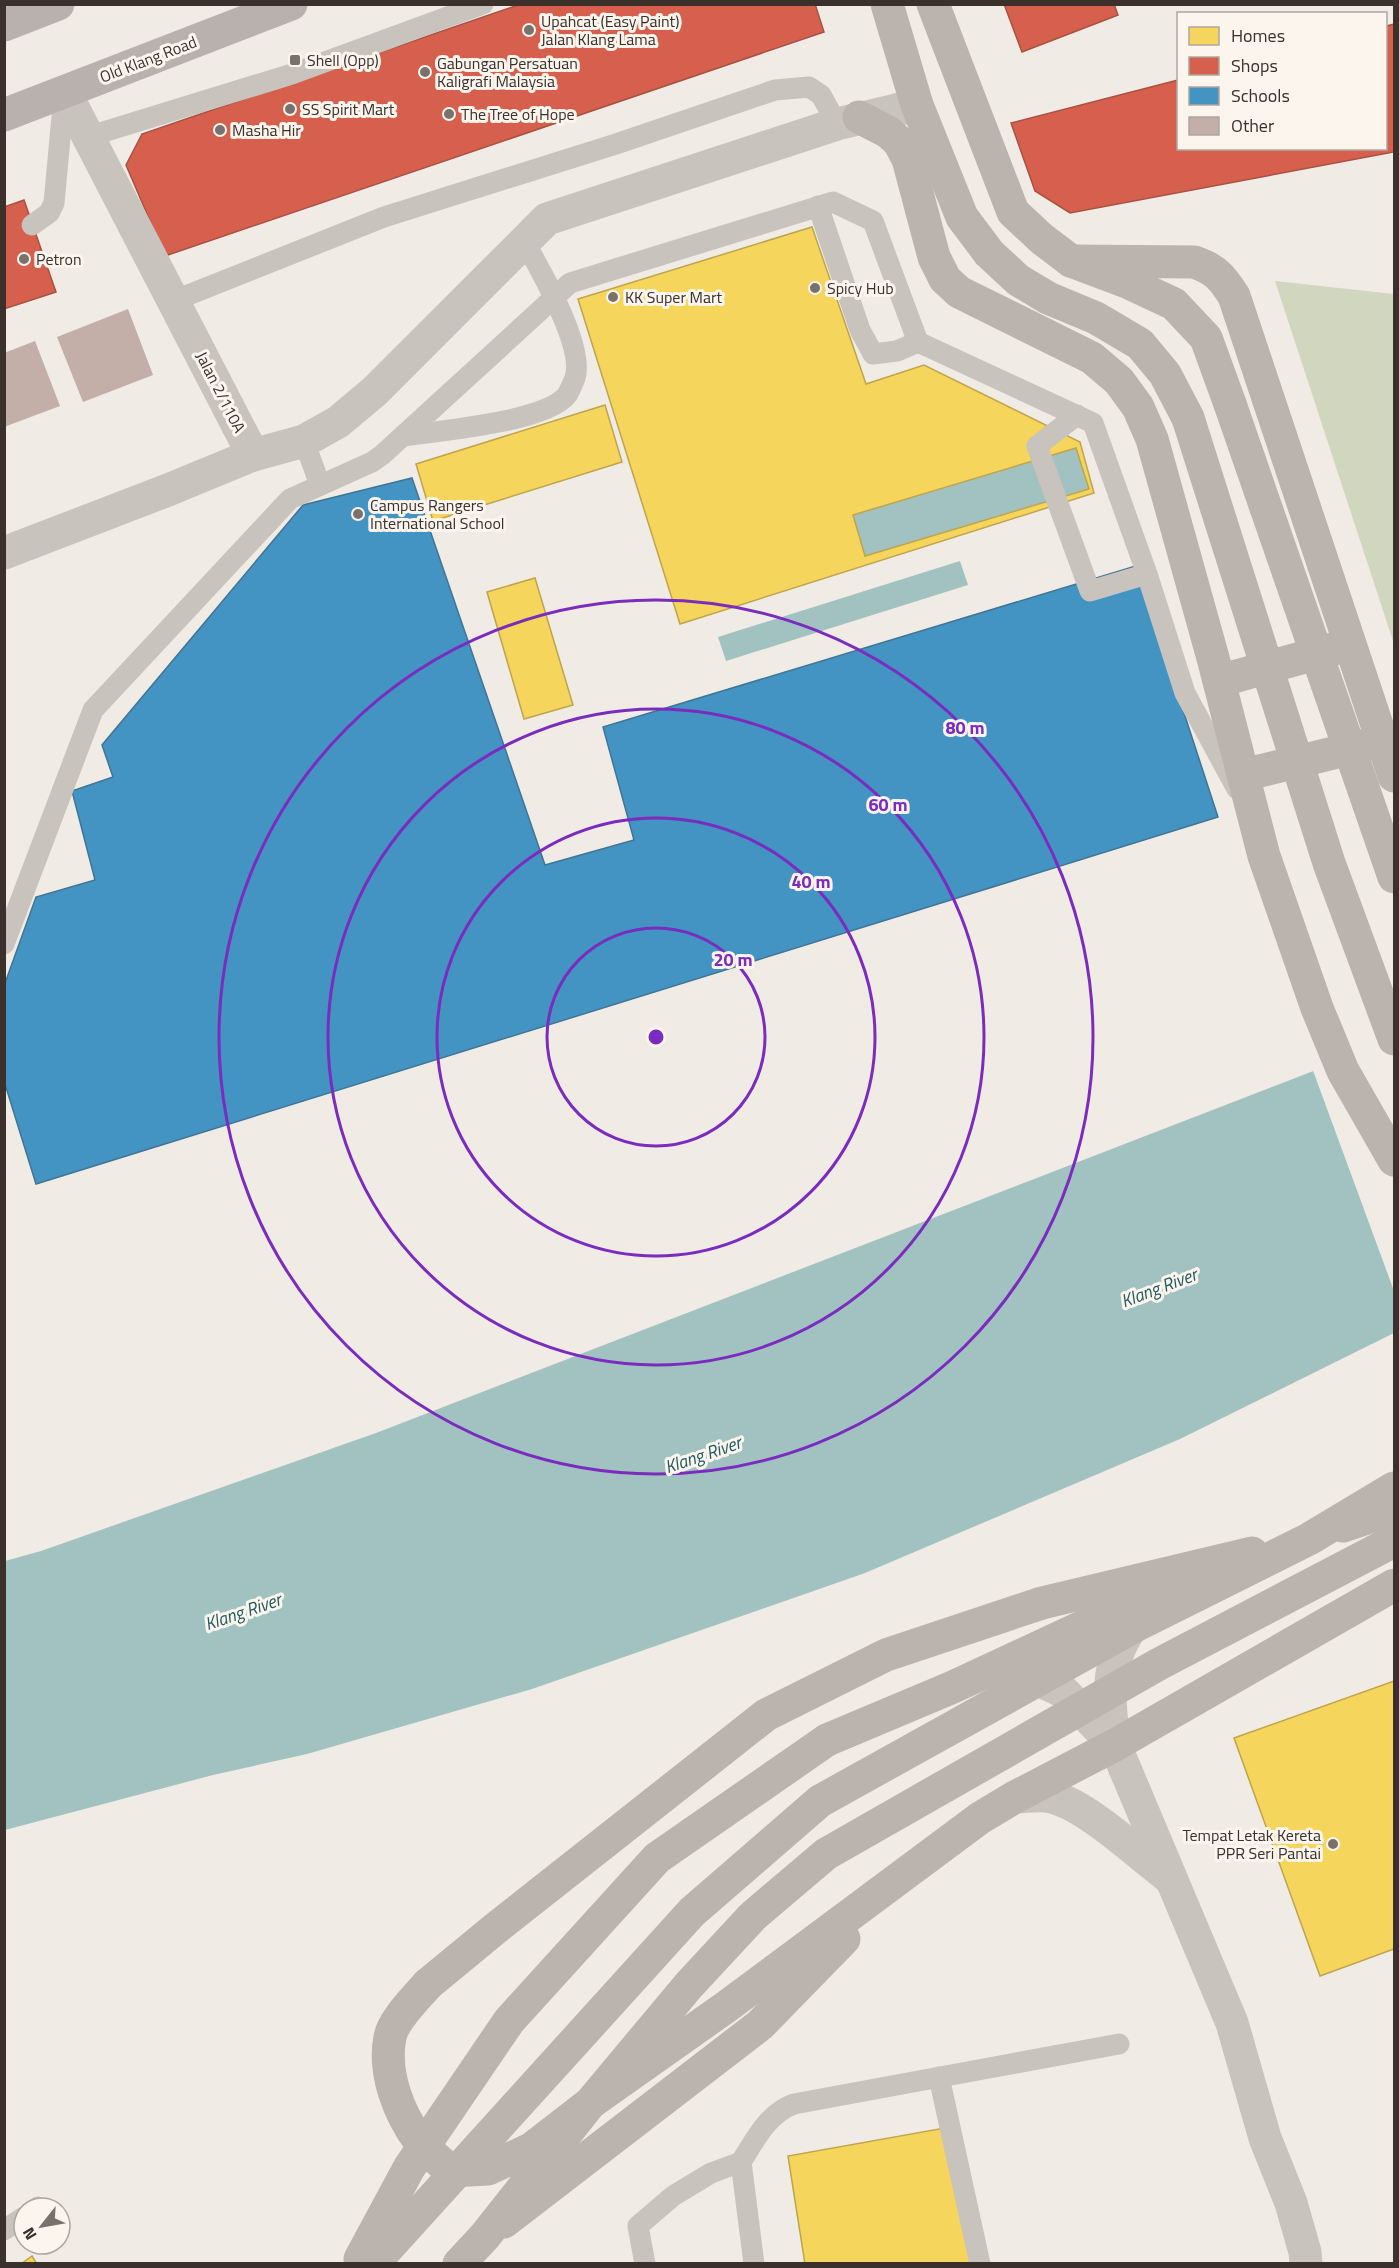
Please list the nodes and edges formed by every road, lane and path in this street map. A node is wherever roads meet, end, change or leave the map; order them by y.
1 (58, 4) edge
2 (291, 4) edge
3 (483, 4) edge
4 (887, 4) edge
5 (933, 4) edge
6 (13, 16) edge
7 (65, 92) junction
8 (917, 105) junction
9 (4, 115) edge
10 (848, 120) junction
11 (87, 137) junction
12 (818, 206) junction
13 (32, 225) dead end
14 (524, 242) junction
15 (1071, 261) junction
16 (556, 297) junction
17 (173, 301) junction
18 (918, 342) junction
19 (1077, 415) junction
20 (403, 435) junction
21 (304, 441) junction
22 (253, 455) junction
23 (320, 485) junction
24 (4, 553) edge
25 (1147, 574) junction
26 (1351, 644) junction
27 (1219, 681) junction
28 (1185, 693) junction
29 (1382, 741) junction
30 (1243, 775) junction
31 (1395, 776) edge
32 (1255, 822) junction
33 (1395, 877) edge
34 (4, 944) edge
35 (1395, 1039) edge
36 (1395, 1160) edge
37 (1395, 1488) edge
38 (1395, 1509) edge
39 (1309, 1539) junction
40 (1395, 1541) edge
41 (1172, 1585) junction
42 (1395, 1585) edge
43 (953, 1686) junction
44 (1114, 1745) junction
45 (1015, 1797) junction
46 (919, 1863) junction
47 (1172, 1880) junction
48 (1119, 2044) dead end
49 (939, 2077) junction
50 (741, 2162) junction
51 (485, 2236) junction
52 (358, 2264) edge
53 (373, 2264) edge
54 (459, 2264) edge
55 (645, 2264) edge
56 (754, 2264) edge
57 (980, 2264) edge
58 (1306, 2264) edge

1 - 6 main road
2 - 7 main road, Old Klang Road
3 - 11 lane
4 - 8 street
5 - 15 street
7 - 9 main road, Old Klang Road
7 - 11 street, Jalan 2/110A
7 - 13 lane
8 - 10 street
8 - 35 street, bridge
10 - 14 street
10 - 17 lane
10 - 27 street
11 - 17 street, Jalan 2/110A
12 - 16 lane
12 - 18 lane
12 - 18 lane
14 - 16 lane
14 - 21 street
15 - 26 street
15 - 33 street, bridge
16 - 20 lane
16 - 20 lane
17 - 22 street, Jalan 2/110A
18 - 19 lane
19 - 25 lane
19 - 25 lane
20 - 23 lane
21 - 22 street
21 - 23 lane
22 - 24 street
23 - 34 lane
25 - 28 lane
26 - 27 street
26 - 29 street
27 - 28 lane
27 - 30 street
28 - 32 lane
29 - 30 street
29 - 31 street
30 - 32 street
32 - 36 street
37 - 39 street, bridge
38 - 41 street
39 - 46 street, bridge
39 - 53 street, bridge
40 - 51 street, bridge
41 - 43 street
41 - 44 street
42 - 44 street
43 - 44 street
43 - 52 street, bridge
44 - 45 street
44 - 47 street
45 - 46 street
45 - 47 street
46 - 51 street, bridge
47 - 58 street
48 - 49 lane
49 - 50 lane
49 - 57 lane
50 - 55 lane
50 - 56 lane
51 - 54 street, bridge

